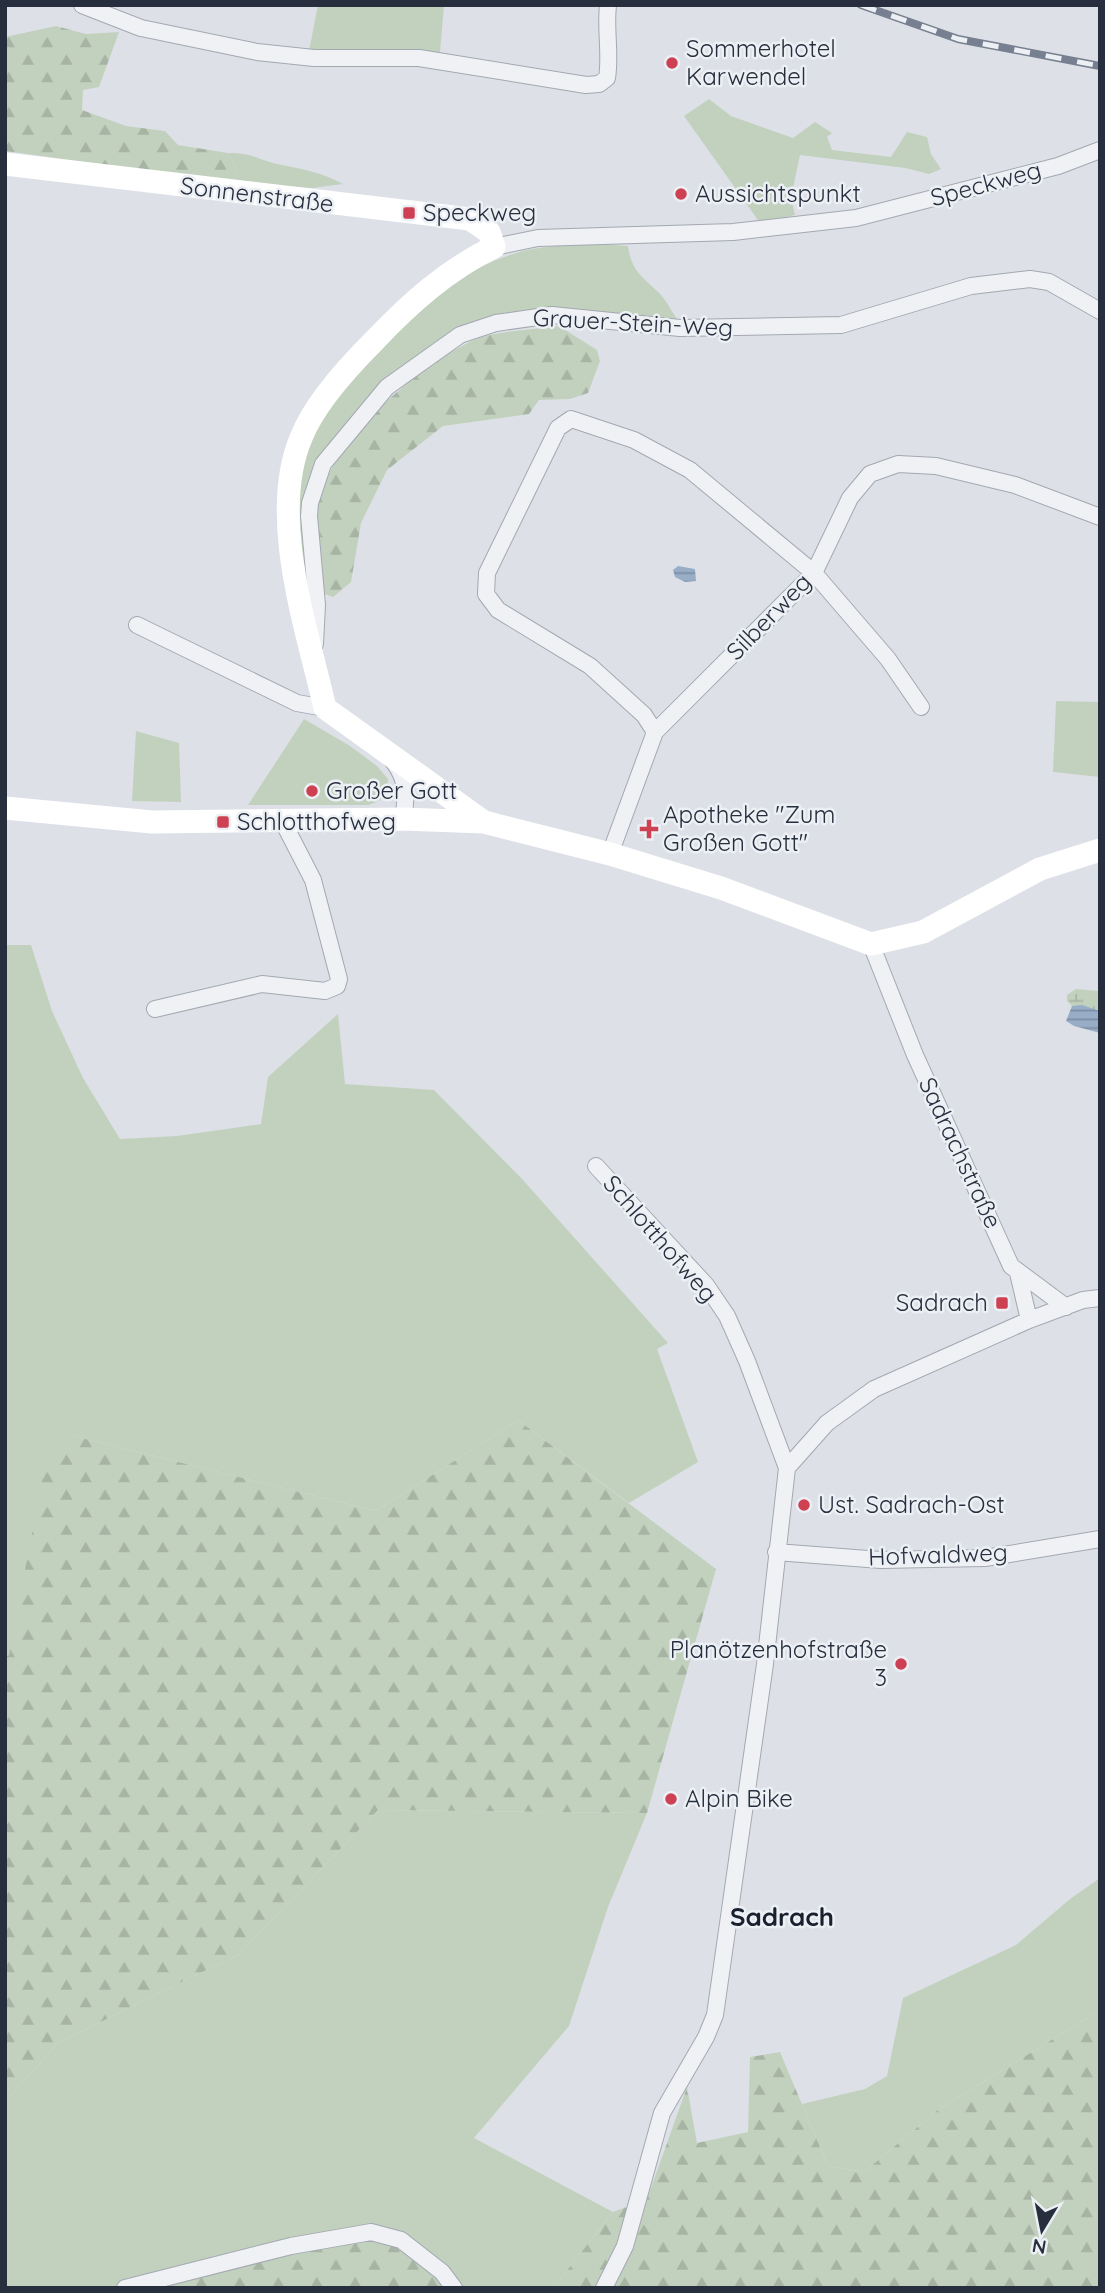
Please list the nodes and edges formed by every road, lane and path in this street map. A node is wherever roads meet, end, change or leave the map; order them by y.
1 (82, 5) edge
2 (608, 5) edge
3 (1100, 150) edge
4 (5, 164) edge
5 (494, 247) junction
6 (1100, 311) edge
7 (1100, 517) edge
8 (814, 573) junction
9 (137, 625) dead end
10 (314, 660) junction
11 (920, 707) dead end
12 (325, 708) junction
13 (655, 732) junction
14 (388, 753) junction
15 (5, 808) edge
16 (403, 819) junction
17 (282, 820) junction
18 (484, 822) junction
19 (1100, 850) edge
20 (610, 853) junction
21 (871, 944) junction
22 (155, 1009) dead end
23 (596, 1166) dead end
24 (1018, 1273) junction
25 (1100, 1298) edge
26 (1066, 1307) junction
27 (1029, 1321) junction
28 (787, 1468) junction
29 (1100, 1539) edge
30 (776, 1552) junction
31 (125, 2288) edge
32 (454, 2288) edge
33 (604, 2288) edge

1 - 2 street
3 - 5 street, Speckweg
4 - 5 street, Sonnenstraße
5 - 10 street, Speckweg
6 - 10 street, Grauer-Stein-Weg
7 - 8 street, Silberweg
8 - 11 street
8 - 13 street, Silberweg
8 - 13 street
9 - 12 street
10 - 12 street, Speckweg
12 - 14 street
13 - 20 street, Silberweg
14 - 16 street
14 - 18 street
15 - 17 street
16 - 17 street
16 - 18 street
17 - 22 street
18 - 20 street
19 - 21 street
20 - 21 street
21 - 24 street, Sadrachstraße
23 - 28 street, Schlotthofweg
24 - 26 street, Sadrachstraße
24 - 27 street
25 - 26 street
26 - 27 street
27 - 28 street
28 - 30 street
29 - 30 street, Hofwaldweg
30 - 33 street
31 - 32 street

